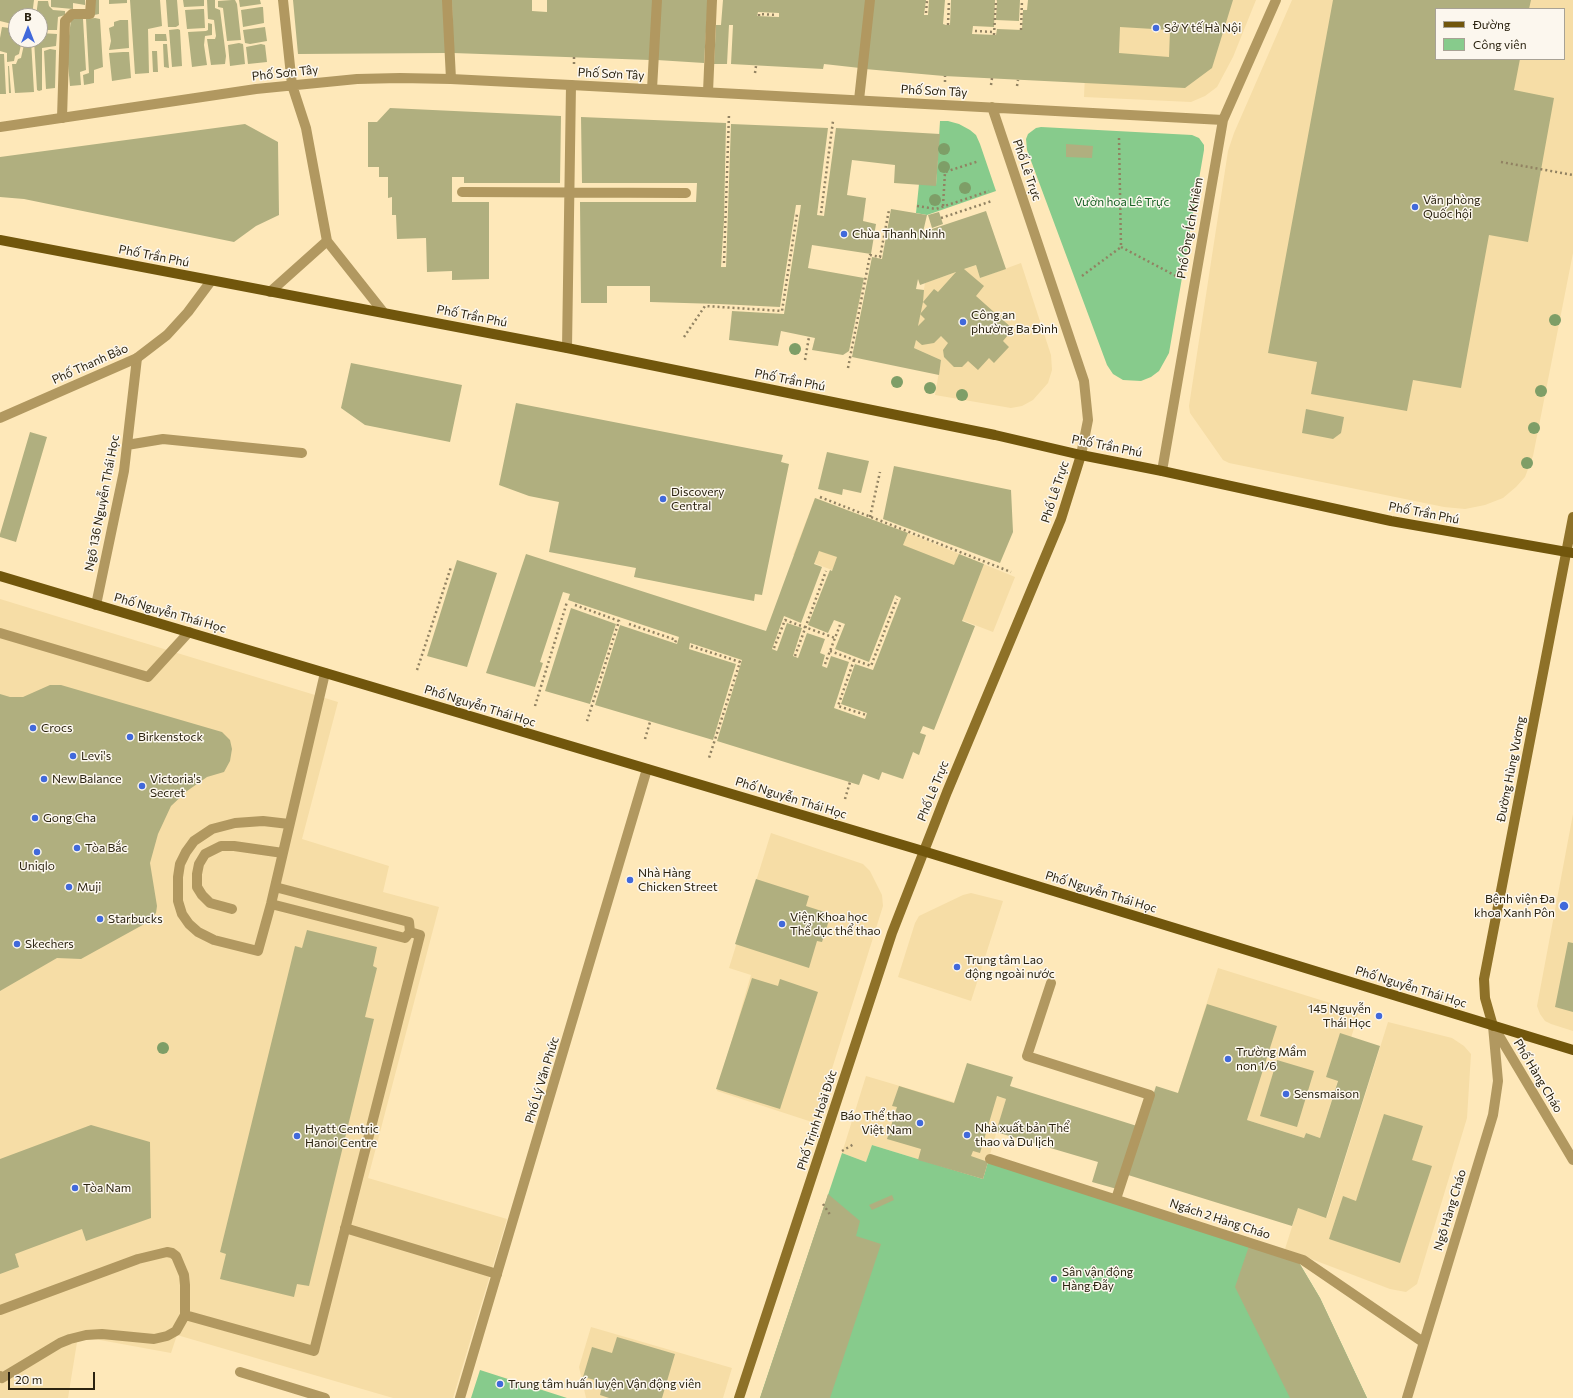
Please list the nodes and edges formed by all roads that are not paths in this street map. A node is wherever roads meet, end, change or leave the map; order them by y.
1 (91, 0) edge
2 (282, 0) edge
3 (447, 0) edge
4 (657, 0) edge
5 (712, 0) edge
6 (870, 0) edge
7 (1276, 0) edge
8 (451, 79) junction
9 (292, 85) junction
10 (571, 85) junction
11 (652, 89) junction
12 (708, 92) junction
13 (859, 100) junction
14 (992, 107) junction
15 (62, 118) junction
16 (1222, 120) junction
17 (0, 127) edge
18 (462, 192) dead end
19 (570, 192) junction
20 (686, 193) dead end
21 (0, 240) edge
22 (327, 241) junction
23 (211, 280) junction
24 (270, 292) junction
25 (384, 313) junction
26 (567, 348) junction
27 (137, 358) junction
28 (0, 418) edge
29 (127, 445) junction
30 (302, 453) dead end
31 (1081, 455) junction
32 (1162, 471) junction
33 (1573, 517) edge
34 (1570, 552) edge
35 (0, 576) edge
36 (96, 605) junction
37 (189, 632) junction
38 (0, 634) edge
39 (325, 673) junction
40 (647, 769) junction
41 (289, 824) junction
42 (923, 851) junction
43 (283, 853) junction
44 (275, 886) junction
45 (271, 904) junction
46 (232, 910) dead end
47 (410, 932) junction
48 (1051, 983) dead end
49 (1493, 1026) junction
50 (1573, 1050) edge
51 (990, 1159) dead end
52 (1573, 1160) edge
53 (1116, 1199) junction
54 (345, 1228) junction
55 (497, 1274) junction
56 (0, 1310) edge
57 (184, 1315) junction
58 (1423, 1342) junction
59 (240, 1372) dead end
60 (0, 1376) edge
61 (324, 1398) edge
62 (460, 1398) edge
63 (739, 1398) edge
64 (1407, 1398) edge

1 - 15 street
2 - 9 street
3 - 8 street
4 - 11 street
5 - 12 street
6 - 13 street
7 - 16 street, Phố Ông Ích Khiêm
8 - 9 street, Phố Sơn Tây
8 - 10 street, Phố Sơn Tây
9 - 15 street, Phố Sơn Tây
9 - 22 street
10 - 11 street, Phố Sơn Tây
10 - 19 street
11 - 12 street, Phố Sơn Tây
12 - 13 street, Phố Sơn Tây
13 - 14 street, Phố Sơn Tây
14 - 16 street, Phố Sơn Tây
14 - 31 street, Phố Lê Trực
15 - 17 street, Phố Sơn Tây
16 - 32 street, Phố Ông Ích Khiêm
18 - 19 street
19 - 20 street
19 - 26 street
21 - 23 main road, Phố Trần Phú
22 - 24 street
22 - 25 street
23 - 24 main road, Phố Trần Phú
23 - 27 street, Phố Thanh Bảo
24 - 25 main road, Phố Trần Phú
25 - 26 main road, Phố Trần Phú
26 - 31 main road, Phố Trần Phú
27 - 28 street, Phố Thanh Bảo
27 - 29 street, Ngõ 136 Nguyễn Thái Học
29 - 30 street
29 - 36 street, Ngõ 136 Nguyễn Thái Học
31 - 32 main road, Phố Trần Phú
31 - 42 street, Phố Lê Trực
32 - 34 main road, Phố Trần Phú
33 - 34 street, Đường Hùng Vương
34 - 49 street, Đường Hùng Vương
35 - 36 main road, Phố Nguyễn Thái Học
36 - 37 main road, Phố Nguyễn Thái Học
37 - 38 street
37 - 39 main road, Phố Nguyễn Thái Học
39 - 40 main road, Phố Nguyễn Thái Học
39 - 41 street
40 - 42 main road, Phố Nguyễn Thái Học
40 - 55 street, Phố Lý Văn Phức
41 - 43 street
41 - 45 street
42 - 49 main road, Phố Nguyễn Thái Học
42 - 63 street, Phố Trịnh Hoài Đức
43 - 44 street
43 - 46 street
44 - 45 street
44 - 47 street
45 - 47 street
47 - 54 street
48 - 53 street
49 - 50 main road, Phố Nguyễn Thái Học
49 - 52 street, Phố Hàng Cháo
49 - 58 street, Ngõ Hàng Cháo
51 - 53 street, Ngách 2 Hàng Cháo
53 - 58 street, Ngách 2 Hàng Cháo
54 - 55 street
54 - 57 street
55 - 62 street, Phố Lý Văn Phức
56 - 57 street
57 - 60 street
58 - 64 street, Ngõ Hàng Cháo
59 - 61 street

